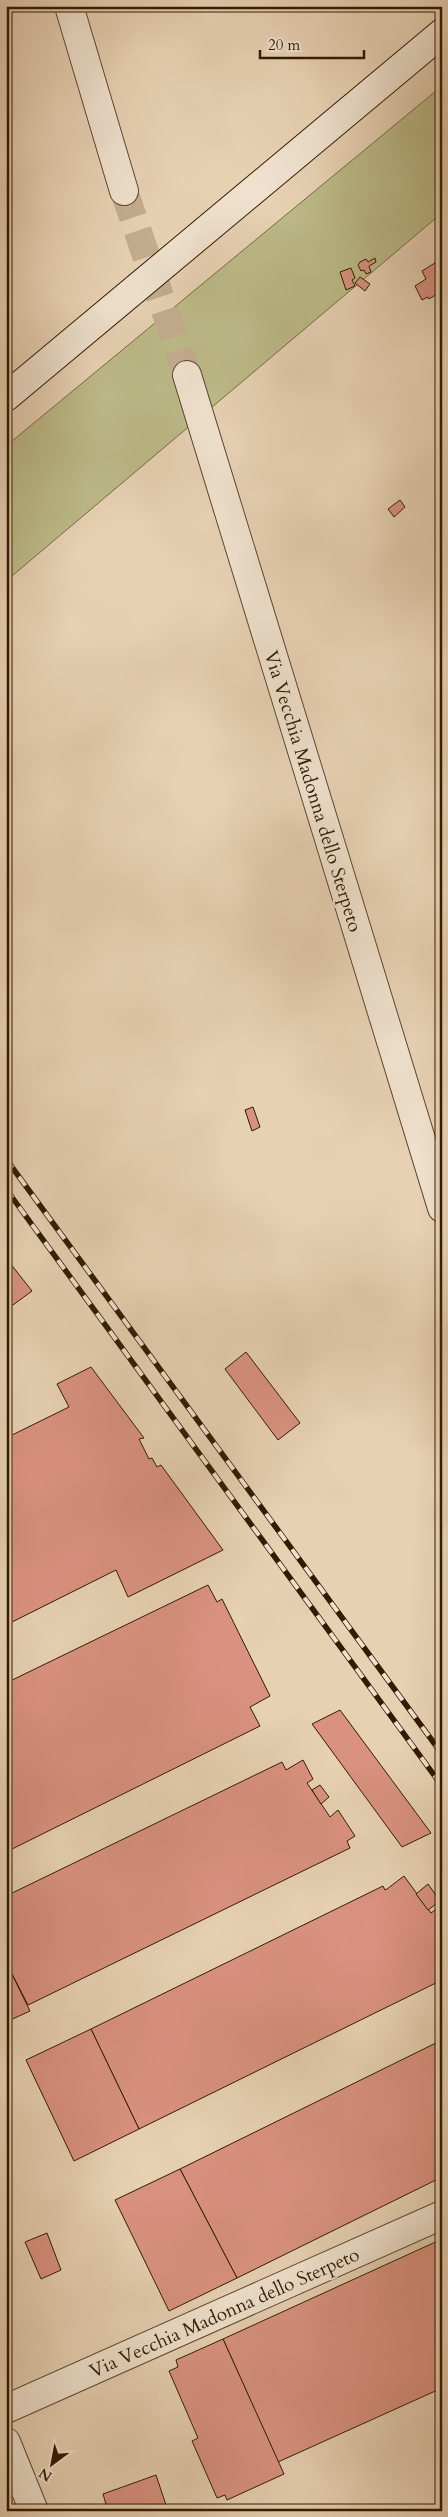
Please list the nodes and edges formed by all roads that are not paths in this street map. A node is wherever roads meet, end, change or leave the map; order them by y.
1 (69, 6) edge
2 (442, 33) edge
3 (124, 191) tunnel mouth
4 (187, 375) tunnel mouth
5 (6, 397) edge
6 (442, 1208) edge
7 (442, 2215) edge
8 (6, 2409) edge
9 (6, 2442) edge
10 (34, 2511) edge

1 - 3 street
2 - 5 street
4 - 6 street, Via Vecchia Madonna dello Sterpeto
7 - 8 street, Via Vecchia Madonna dello Sterpeto
9 - 10 street

